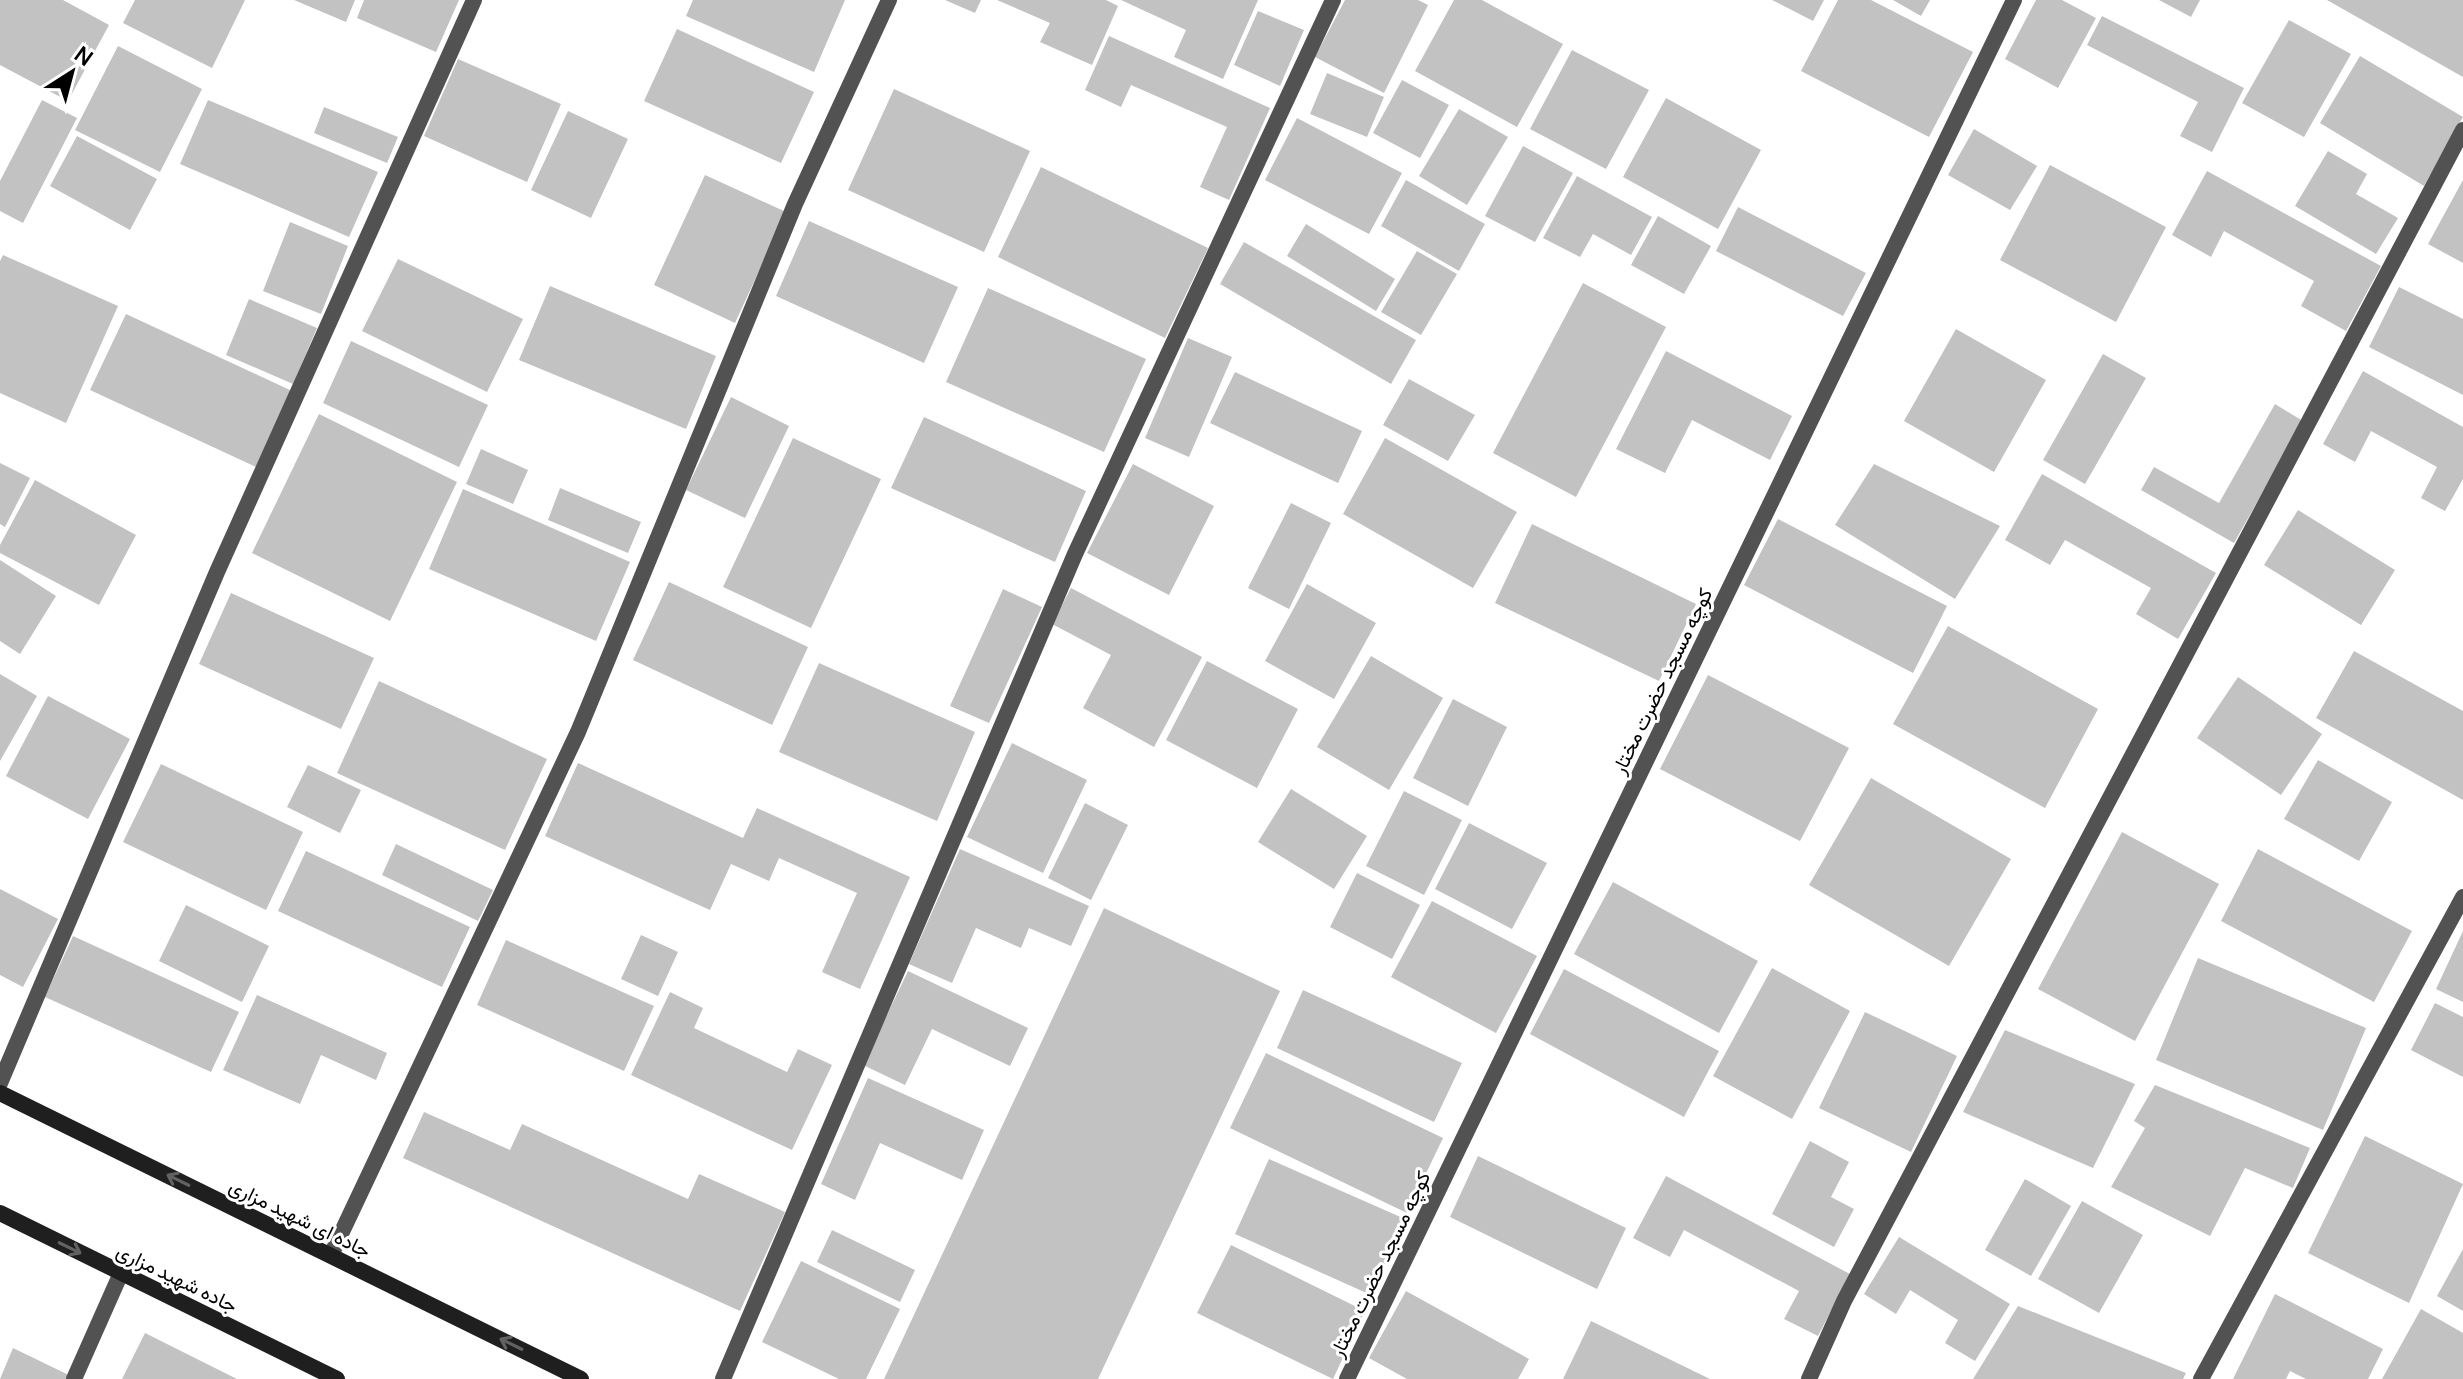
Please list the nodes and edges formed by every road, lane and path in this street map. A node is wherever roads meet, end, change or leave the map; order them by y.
1 (474, 0) edge
2 (889, 0) edge
3 (1333, 0) edge
4 (2014, 0) edge
5 (2463, 130) edge
6 (2463, 897) edge
7 (0, 1083) edge
8 (0, 1093) edge
9 (0, 1213) edge
10 (331, 1255) junction
11 (121, 1273) junction
12 (74, 1379) edge
13 (337, 1379) edge
14 (581, 1379) edge
15 (723, 1379) edge
16 (1347, 1379) edge
17 (1809, 1379) edge
18 (2201, 1379) edge

1 - 7 street
2 - 10 street
3 - 15 street
4 - 16 street, کوچه مسجد حضرت مختار
5 - 17 street
6 - 18 street
10 -> 8 main road, جاده ای شهید مزاری
9 -> 11 main road, جاده شهید مزاری
14 -> 10 main road, جاده ای شهید مزاری
11 - 12 street
11 - 13 main road, جاده شهید مزاری

